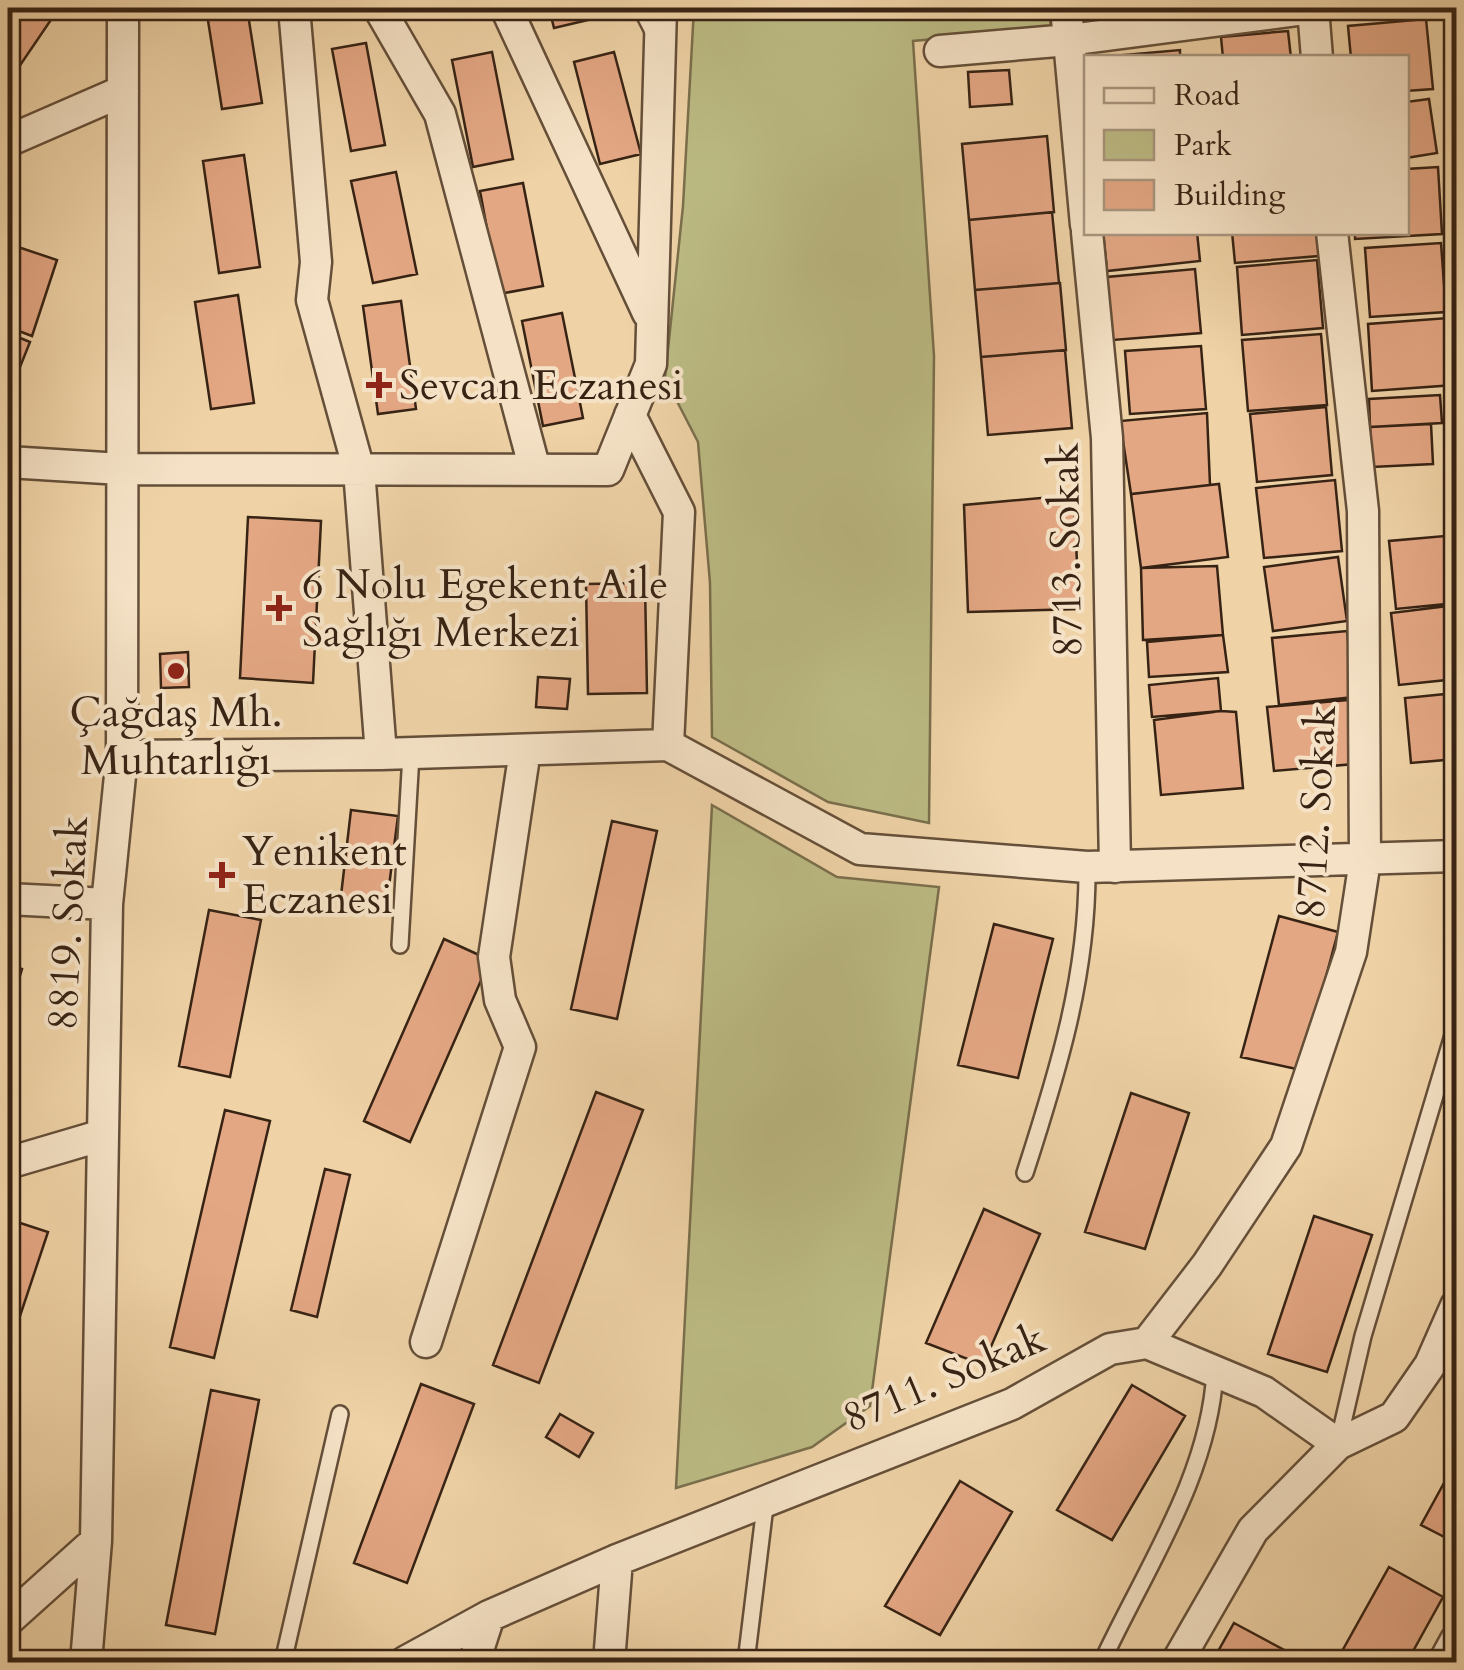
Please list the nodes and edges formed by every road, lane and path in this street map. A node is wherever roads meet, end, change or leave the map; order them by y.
1 (123, 8) edge
2 (294, 8) edge
3 (380, 8) edge
4 (506, 8) edge
5 (641, 8) edge
6 (661, 8) edge
7 (1066, 8) edge
8 (1313, 8) edge
9 (1069, 40) junction
10 (660, 44) junction
11 (940, 51) dead end
12 (1317, 55) edge
13 (122, 91) junction
14 (8, 141) edge
15 (1084, 198) edge
16 (1088, 235) edge
17 (1332, 235) edge
18 (652, 320) junction
19 (630, 415) junction
20 (8, 462) edge
21 (121, 469) junction
22 (359, 470) junction
23 (535, 470) junction
24 (668, 745) junction
25 (525, 750) junction
26 (396, 754) junction
27 (122, 756) junction
28 (1456, 856) edge
29 (1365, 860) junction
30 (1101, 867) junction
31 (8, 899) edge
32 (107, 904) junction
33 (400, 945) dead end
34 (1456, 1026) edge
35 (103, 1135) junction
36 (8, 1163) edge
37 (1025, 1173) dead end
38 (1456, 1306) edge
39 (426, 1342) dead end
40 (1148, 1343) junction
41 (1215, 1372) junction
42 (340, 1414) dead end
43 (1338, 1444) junction
44 (766, 1498) junction
45 (96, 1541) junction
46 (617, 1560) junction
47 (489, 1616) junction
48 (8, 1620) edge
49 (1456, 1640) edge
50 (86, 1662) edge
51 (283, 1662) edge
52 (405, 1662) edge
53 (474, 1662) edge
54 (609, 1662) edge
55 (746, 1662) edge
56 (1102, 1662) edge
57 (1177, 1662) edge
58 (1444, 1662) edge

1 - 13 street, 8819. Sokak
2 - 22 street
3 - 23 street
4 - 18 street
5 - 10 lane
6 - 10 street
7 - 9 street, 8713. Sokak
8 - 9 street
8 - 12 street
9 - 11 street
9 - 15 street, 8713. Sokak
10 - 18 street
13 - 14 street
13 - 21 street, 8819. Sokak
16 - 30 street, 8713. Sokak
17 - 29 street, 8712. Sokak
18 - 19 street
19 - 23 street
19 - 24 street
20 - 21 street
21 - 22 street
21 - 27 street, 8819. Sokak
22 - 23 street
22 - 26 street
24 - 25 street
24 - 30 street
25 - 26 street
25 - 39 street
26 - 27 street
26 - 33 lane
27 - 32 street, 8819. Sokak
28 - 29 street
29 - 30 street
29 - 40 street, 8712. Sokak
30 - 37 lane
31 - 32 street
32 - 35 street, 8819. Sokak
34 - 43 lane
35 - 36 street
35 - 45 street, 8819. Sokak
38 - 43 street
40 - 41 street
40 - 44 street, 8711. Sokak
41 - 43 street
41 - 56 lane
42 - 51 lane
43 - 57 street
44 - 46 street, 8711. Sokak
44 - 55 lane
45 - 48 street
45 - 50 street, 8819. Sokak
46 - 47 street, 8711. Sokak
46 - 54 street
47 - 52 street, 8711. Sokak
47 - 53 street
49 - 58 street

